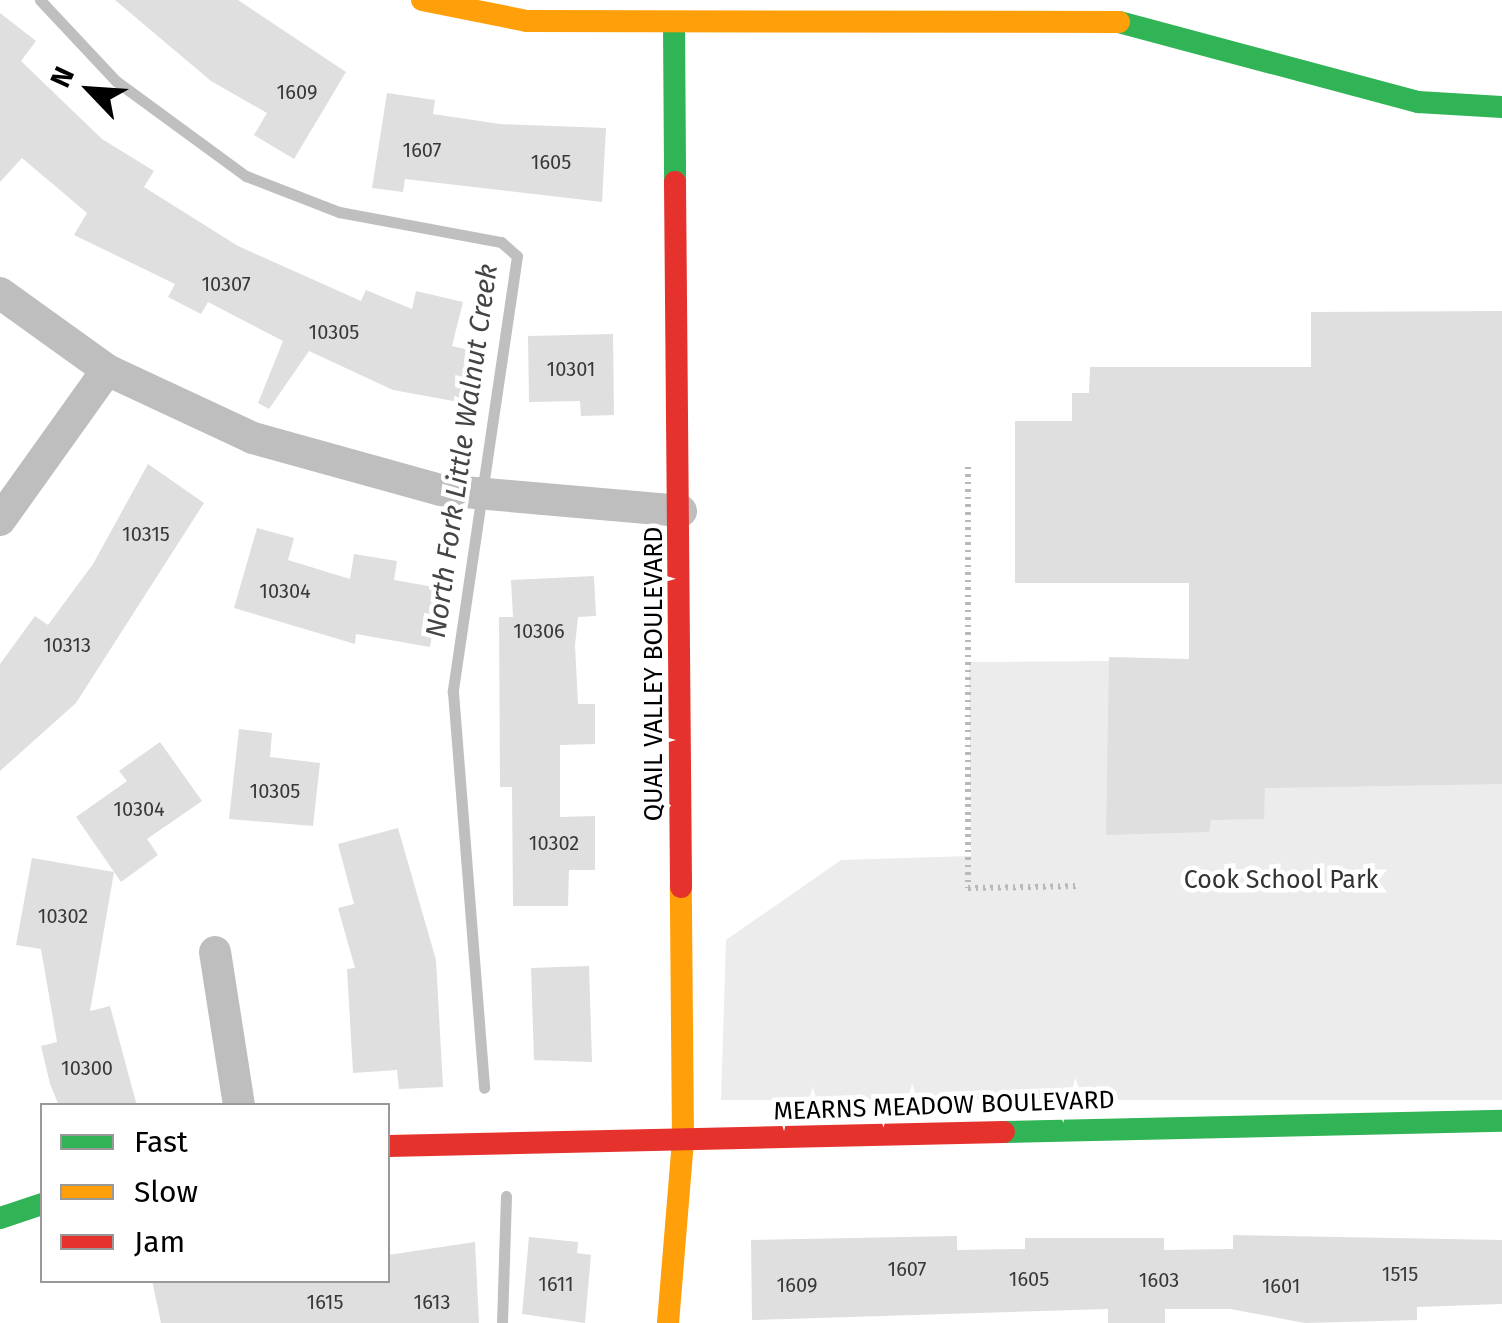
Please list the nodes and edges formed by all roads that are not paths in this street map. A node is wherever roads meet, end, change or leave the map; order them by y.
1 (422, 0) edge
2 (1111, 9) edge
3 (674, 24) junction
4 (1502, 107) edge
5 (0, 293) edge
6 (107, 370) junction
7 (681, 511) junction
8 (0, 520) edge
9 (215, 952) dead end
10 (239, 1103) edge
11 (1502, 1121) edge
12 (683, 1140) junction
13 (390, 1146) edge
14 (40, 1205) edge
15 (0, 1218) edge
16 (668, 1323) edge

1 - 3 street
2 - 3 street
2 - 4 street
3 - 7 street, QUAIL VALLEY BOULEVARD
5 - 6 street
6 - 7 street
6 - 8 street
7 - 12 street, QUAIL VALLEY BOULEVARD
9 - 10 street
11 - 12 street, MEARNS MEADOW BOULEVARD
12 - 13 street, MEARNS MEADOW BOULEVARD
12 - 16 street, QUAIL VALLEY BOULEVARD
14 - 15 street

